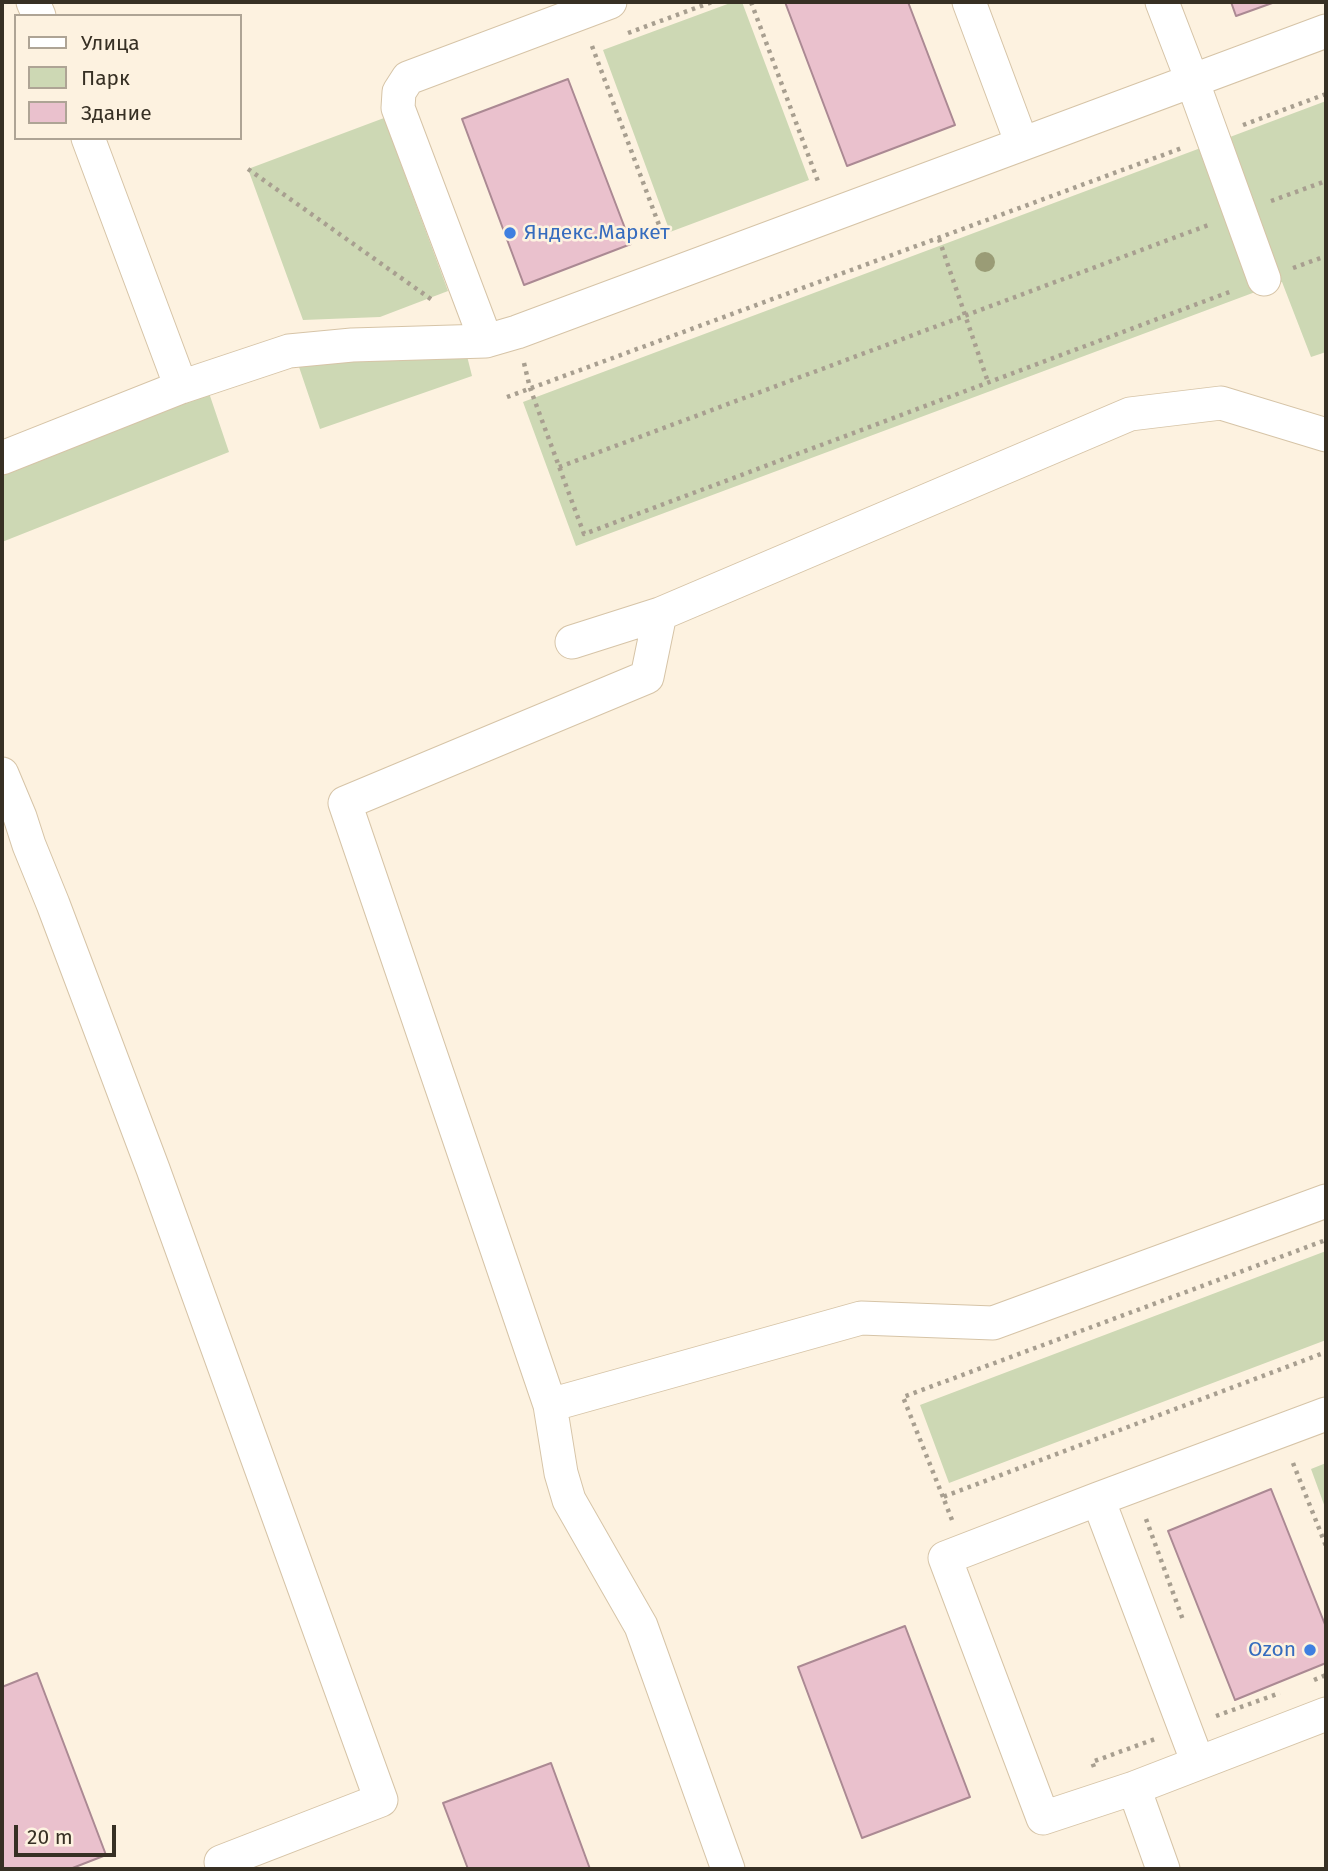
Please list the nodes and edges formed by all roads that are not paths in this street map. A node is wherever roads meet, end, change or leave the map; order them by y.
1 (610, 2) edge
2 (969, 2) edge
3 (1162, 2) edge
4 (1326, 31) edge
5 (1192, 80) junction
6 (89, 140) edge
7 (1022, 144) junction
8 (1264, 279) road end
9 (486, 341) junction
10 (181, 387) junction
11 (1326, 435) edge
12 (2, 458) edge
13 (660, 614) junction
14 (572, 642) dead end
15 (2, 774) edge
16 (1326, 1200) edge
17 (550, 1405) junction
18 (1326, 1414) edge
19 (1098, 1499) junction
20 (1326, 1714) edge
21 (1198, 1763) junction
22 (1134, 1788) junction
23 (221, 1862) dead end
24 (728, 1869) edge
25 (1163, 1869) edge

1 - 9 lane
2 - 7 lane
3 - 5 lane
4 - 5 lane
5 - 7 lane
5 - 8 lane
6 - 10 lane
7 - 9 lane
9 - 10 lane
10 - 12 lane
11 - 13 lane
13 - 14 lane
13 - 17 lane
15 - 23 lane
16 - 17 lane
17 - 24 lane
18 - 19 lane
19 - 21 lane
19 - 22 lane
20 - 21 lane
21 - 22 lane
22 - 25 lane

